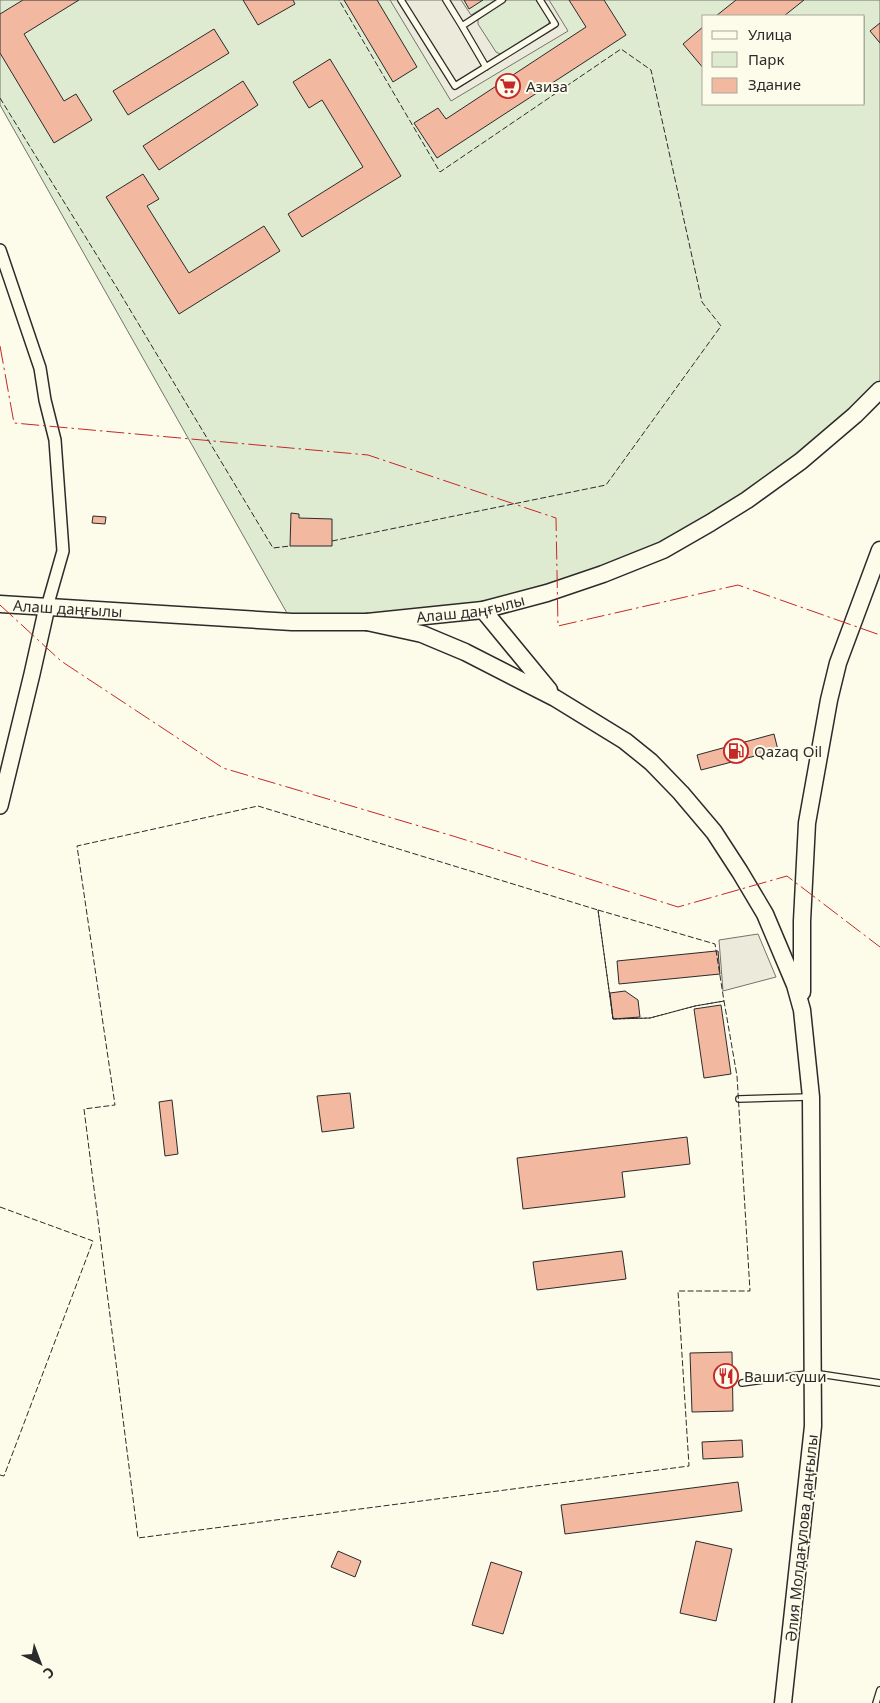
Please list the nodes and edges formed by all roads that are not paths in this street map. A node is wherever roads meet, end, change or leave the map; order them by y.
1 (401, 0) edge
2 (446, 0) edge
3 (502, 0) edge
4 (540, 0) edge
5 (462, 26) junction
6 (486, 67) junction
7 (0, 250) edge
8 (880, 390) edge
9 (880, 550) edge
10 (0, 604) edge
11 (47, 608) junction
12 (483, 610) junction
13 (366, 622) junction
14 (555, 698) junction
15 (0, 806) edge
16 (802, 1010) junction
17 (811, 1097) junction
18 (738, 1099) dead end
19 (813, 1374) junction
20 (742, 1383) dead end
21 (880, 1383) edge
22 (880, 1690) edge
23 (783, 1703) edge
24 (876, 1703) edge

1 - 6 lane
2 - 5 lane
3 - 5 lane
4 - 6 lane
5 - 6 lane
7 - 11 street
8 - 12 main road, Алаш даңғылы
9 - 16 main road
10 - 11 main road, Алаш даңғылы
11 - 13 main road, Алаш даңғылы
11 - 15 street
12 - 13 main road, Алаш даңғылы
12 - 14 main road
13 - 14 main road
14 - 16 main road
16 - 17 main road, Әлия Молдағұлова даңғылы
17 - 18 lane
17 - 19 main road, Әлия Молдағұлова даңғылы
19 - 20 lane
19 - 21 lane
19 - 23 main road, Әлия Молдағұлова даңғылы
22 - 24 lane

